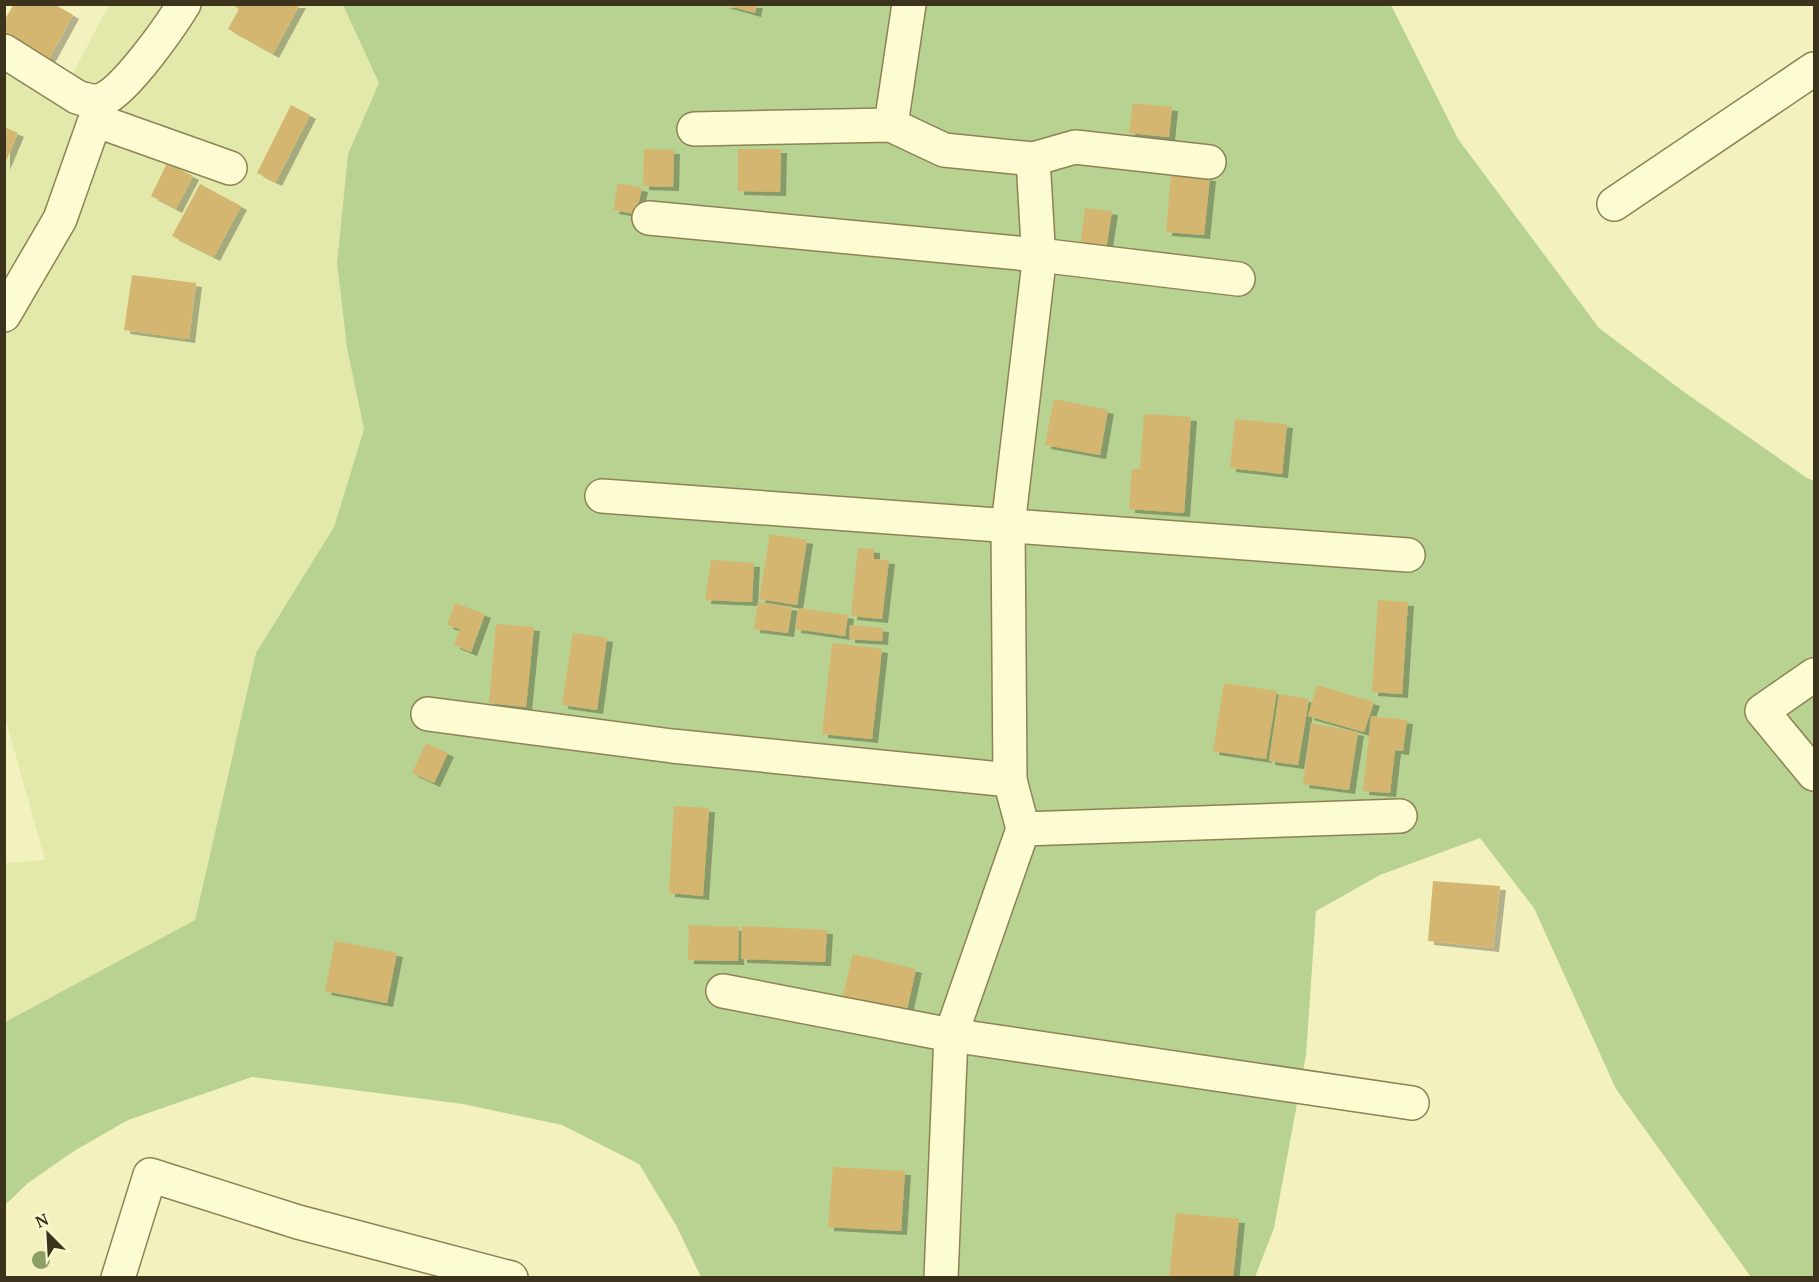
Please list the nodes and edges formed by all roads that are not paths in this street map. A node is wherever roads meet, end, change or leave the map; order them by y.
1 (184, 4) edge
2 (909, 4) edge
3 (4, 51) edge
4 (1815, 69) edge
5 (99, 110) junction
6 (891, 125) junction
7 (694, 129) dead end
8 (1033, 159) junction
9 (1209, 162) dead end
10 (230, 168) dead end
11 (1614, 204) dead end
12 (649, 218) dead end
13 (1039, 255) junction
14 (1238, 279) dead end
15 (4, 315) edge
16 (602, 496) dead end
17 (1008, 526) junction
18 (1408, 555) dead end
19 (1815, 675) edge
20 (428, 714) dead end
21 (1815, 774) edge
22 (1010, 780) junction
23 (1400, 816) dead end
24 (1023, 829) junction
25 (723, 991) dead end
26 (951, 1035) junction
27 (1412, 1103) dead end
28 (118, 1278) edge
29 (511, 1278) edge
30 (941, 1278) edge

1 - 5 street
2 - 6 street
3 - 5 street
4 - 11 street
5 - 10 street
5 - 15 street
6 - 7 street
6 - 8 street
8 - 9 street
8 - 13 street
12 - 13 street
13 - 14 street
13 - 17 street
16 - 17 street
17 - 18 street
17 - 22 street
19 - 21 street
20 - 22 street
22 - 24 street
23 - 24 street
24 - 26 street
25 - 26 street
26 - 27 street
26 - 30 street
28 - 29 street

